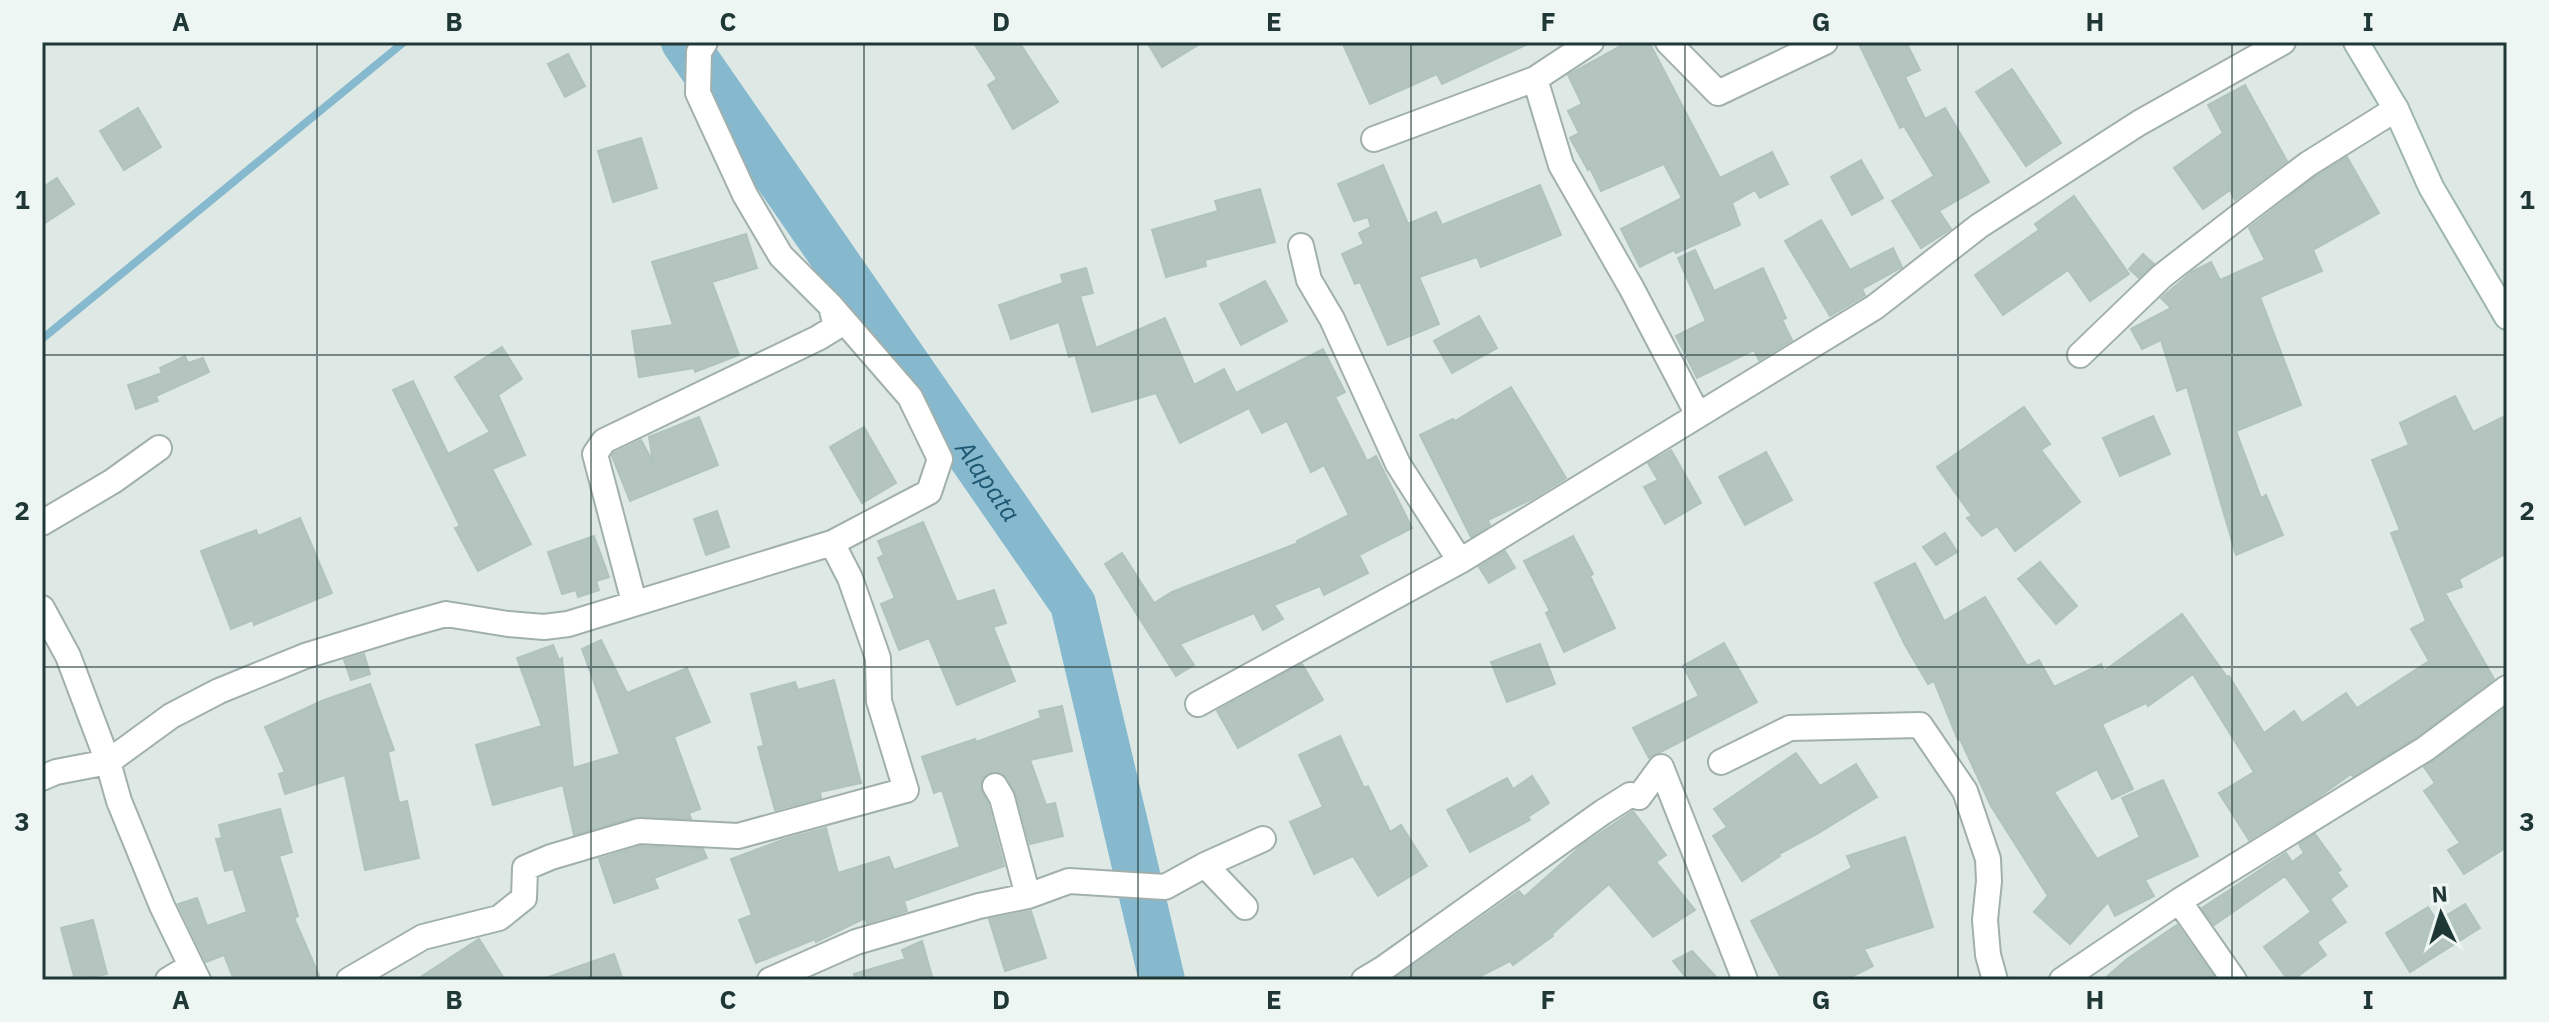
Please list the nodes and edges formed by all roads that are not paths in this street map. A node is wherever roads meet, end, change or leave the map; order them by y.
1 (1591, 42) edge
2 (1668, 42) edge
3 (1825, 42) edge
4 (2283, 42) edge
5 (2356, 42) edge
6 (702, 47) edge
7 (1535, 79) junction
8 (2396, 109) junction
9 (1374, 139) dead end
10 (1301, 246) dead end
11 (831, 306) junction
12 (2507, 317) edge
13 (2080, 355) dead end
14 (1698, 415) junction
15 (159, 448) dead end
16 (42, 523) edge
17 (832, 543) junction
18 (1460, 561) junction
19 (634, 602) junction
20 (42, 608) edge
21 (2507, 688) edge
22 (1198, 704) dead end
23 (108, 762) junction
24 (1721, 762) dead end
25 (42, 778) edge
26 (995, 786) dead end
27 (1263, 839) dead end
28 (1205, 865) junction
29 (1028, 896) junction
30 (2179, 901) junction
31 (1245, 907) dead end
32 (194, 973) edge
33 (168, 980) edge
34 (349, 980) edge
35 (770, 980) edge
36 (1364, 980) edge
37 (1745, 980) edge
38 (1995, 980) edge
39 (2062, 980) edge
40 (2234, 980) edge

1 - 7 street
2 - 3 street
4 - 14 street
5 - 8 street
6 - 11 street
7 - 9 street
7 - 14 street
8 - 12 street
8 - 13 street
10 - 18 street
11 - 17 street
11 - 19 street
14 - 18 street
15 - 16 street
17 - 19 street
17 - 34 street
18 - 22 street
19 - 23 street
20 - 23 street
21 - 30 street
23 - 25 street
23 - 32 street
24 - 38 street
26 - 29 street
27 - 28 street
28 - 29 street
28 - 31 street
29 - 35 street
30 - 39 street
30 - 40 street
32 - 33 street
36 - 37 street

